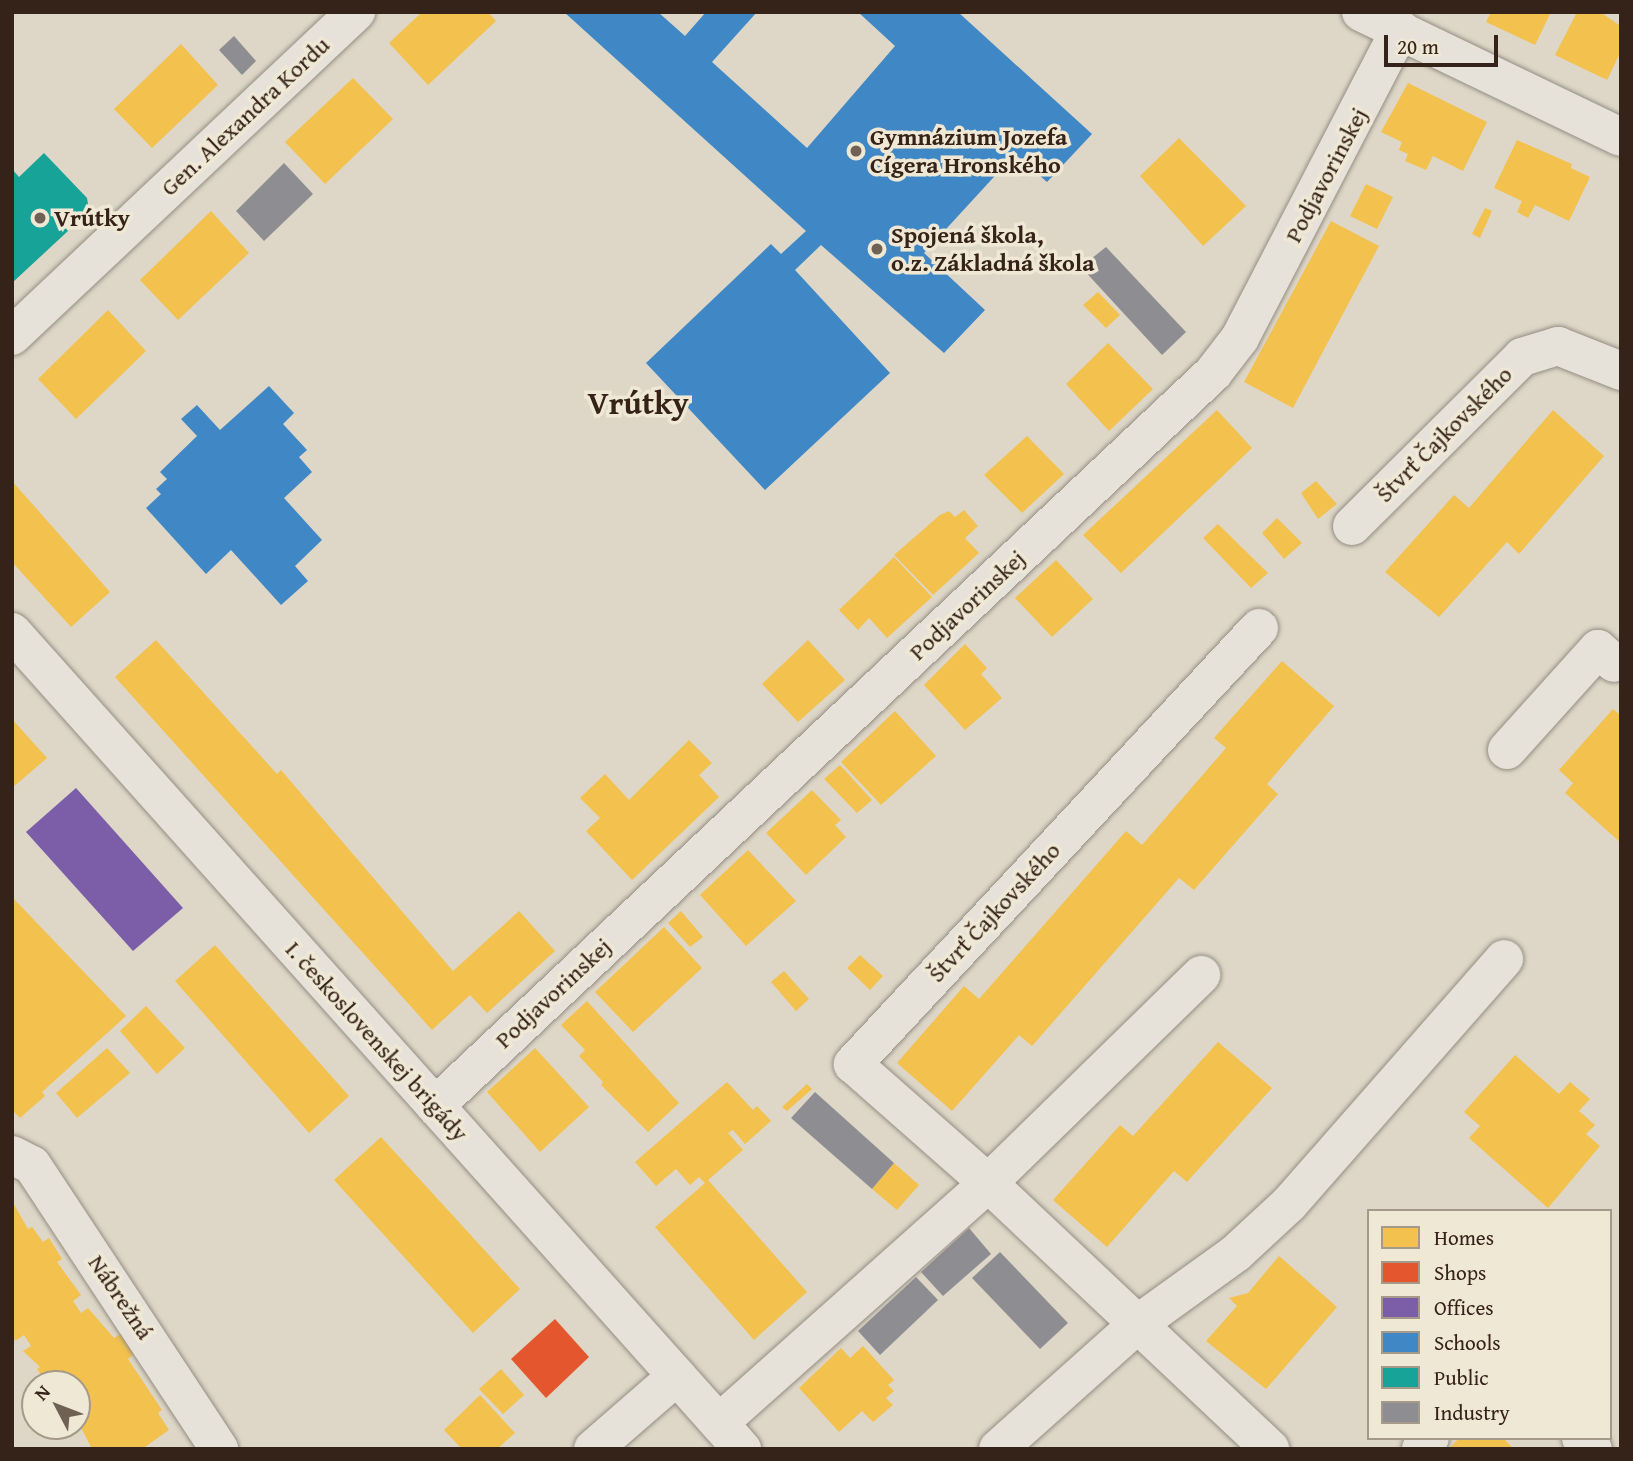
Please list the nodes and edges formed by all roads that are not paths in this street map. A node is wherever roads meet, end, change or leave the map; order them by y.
1 (356, 12) edge
2 (1362, 12) edge
3 (1400, 29) junction
4 (1621, 137) edge
5 (12, 336) edge
6 (1621, 371) edge
7 (1352, 526) dead end
8 (1259, 628) dead end
9 (12, 633) edge
10 (1614, 663) dead end
11 (1507, 750) dead end
12 (1504, 959) dead end
13 (1201, 975) dead end
14 (435, 1106) junction
15 (12, 1155) edge
16 (988, 1183) junction
17 (1139, 1323) junction
18 (677, 1376) junction
19 (731, 1436) edge
20 (219, 1449) edge
21 (593, 1449) edge
22 (998, 1449) edge
23 (1270, 1449) edge

1 - 5 street, Gen. Alexandra Kordu
2 - 3 street
3 - 4 street
3 - 14 street, Podjavorinskej
6 - 7 street, Štvrť Čajkovského
8 - 16 street, Štvrť Čajkovského
9 - 14 street, I. československej brigády
10 - 11 street
12 - 17 street
13 - 16 street
14 - 18 street, I. československej brigády
15 - 20 street, Nábrežná
16 - 17 street, Štvrť Čajkovského
16 - 19 street
17 - 22 street
17 - 23 street, Štvrť Čajkovského
18 - 19 street, I. československej brigády
18 - 21 street

